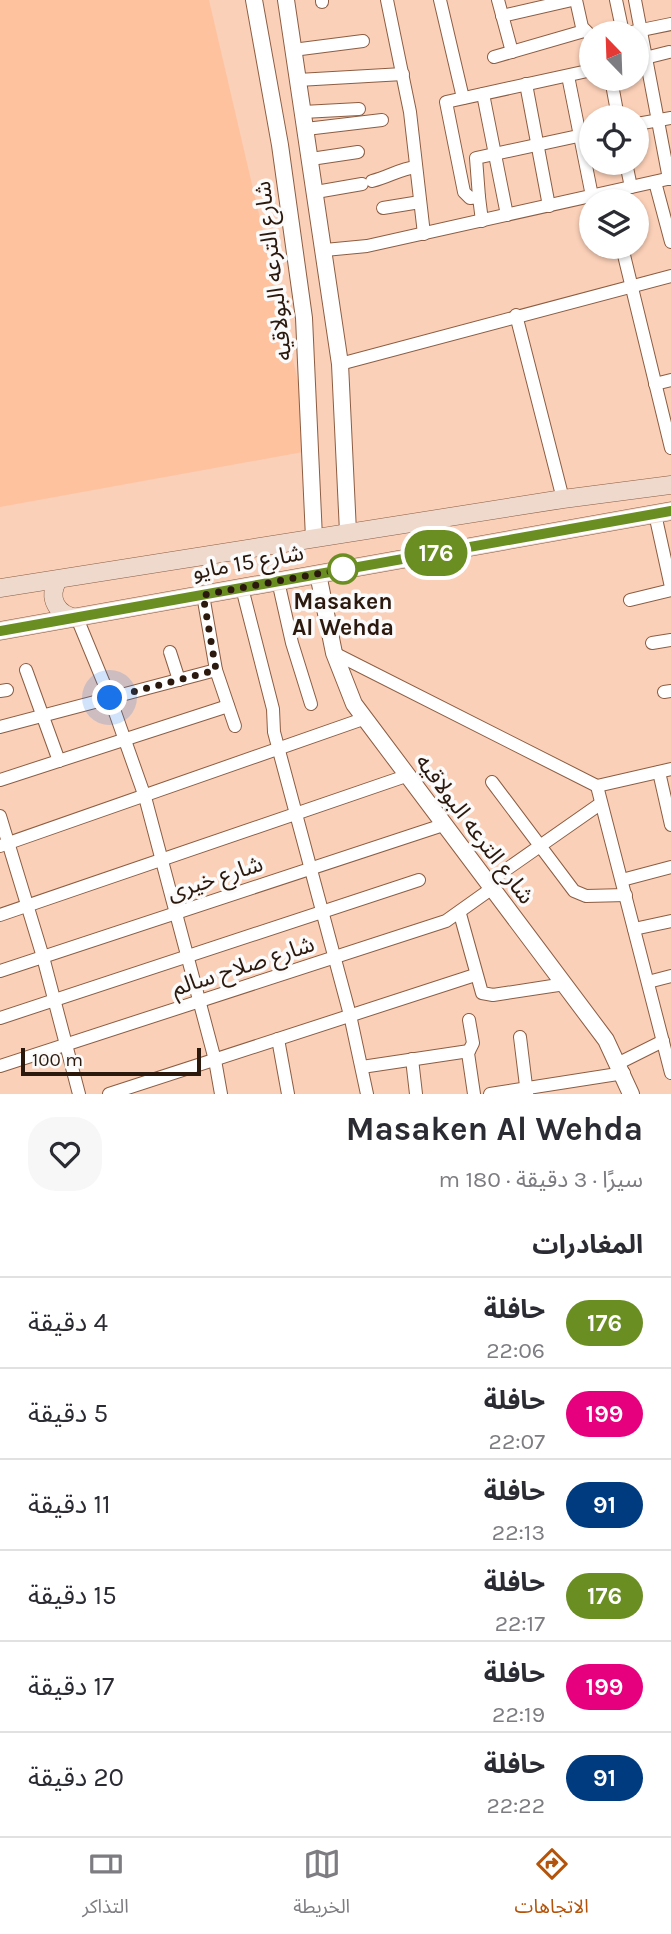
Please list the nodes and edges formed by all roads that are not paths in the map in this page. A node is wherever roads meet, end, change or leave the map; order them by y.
1 (254, 0) edge
2 (286, 0) edge
3 (440, 0) edge
4 (498, 0) edge
5 (574, 0) edge
6 (616, 0) edge
7 (635, 0) edge
8 (389, 1) edge
9 (502, 16) junction
10 (584, 21) edge
11 (622, 21) edge
12 (640, 21) edge
13 (671, 24) edge
14 (649, 29) edge
15 (579, 35) edge
16 (363, 41) dead end
17 (293, 50) junction
18 (512, 52) junction
19 (669, 52) dead end
20 (495, 57) dead end
21 (649, 57) edge
22 (579, 73) edge
23 (403, 74) junction
24 (568, 76) junction
25 (649, 77) edge
26 (298, 80) junction
27 (526, 84) junction
28 (483, 94) junction
29 (463, 98) junction
30 (359, 109) dead end
31 (303, 111) junction
32 (579, 111) edge
33 (665, 119) edge
34 (382, 120) dead end
35 (306, 129) junction
36 (579, 136) edge
37 (537, 145) junction
38 (358, 152) dead end
39 (496, 154) junction
40 (311, 159) junction
41 (416, 167) junction
42 (628, 175) edge
43 (670, 178) edge
44 (655, 182) junction
45 (631, 187) junction
46 (627, 189) edge
47 (316, 192) junction
48 (479, 197) junction
49 (579, 199) edge
50 (421, 202) junction
51 (549, 206) junction
52 (383, 208) dead end
53 (507, 215) junction
54 (482, 220) junction
55 (424, 234) junction
56 (671, 242) edge
57 (325, 250) junction
58 (625, 259) edge
59 (671, 276) edge
60 (631, 285) junction
61 (334, 315) junction
62 (516, 315) junction
63 (304, 318) junction
64 (340, 364) junction
65 (671, 380) edge
66 (655, 383) junction
67 (671, 448) edge
68 (671, 485) edge
69 (564, 499) junction
70 (663, 512) edge
71 (348, 532) junction
72 (314, 538) junction
73 (318, 574) junction
74 (58, 580) junction
75 (278, 581) junction
76 (242, 587) junction
77 (0, 588) edge
78 (671, 589) edge
79 (203, 595) junction
80 (630, 600) dead end
81 (77, 618) junction
82 (0, 631) edge
83 (671, 639) edge
84 (652, 643) dead end
85 (170, 652) dead end
86 (334, 653) junction
87 (26, 670) dead end
88 (216, 670) junction
89 (179, 680) junction
90 (110, 698) junction
91 (312, 704) dead end
92 (228, 706) junction
93 (43, 716) junction
94 (363, 719) junction
95 (235, 726) dead end
96 (0, 727) edge
97 (125, 740) junction
98 (281, 749) junction
99 (59, 761) junction
100 (665, 771) edge
101 (406, 776) junction
102 (0, 780) edge
103 (492, 782) dead end
104 (597, 786) junction
105 (145, 797) junction
106 (600, 804) junction
107 (297, 814) junction
108 (0, 816) edge
109 (443, 825) junction
110 (671, 825) edge
111 (4, 845) edge
112 (539, 846) junction
113 (162, 860) junction
114 (671, 867) edge
115 (312, 868) junction
116 (419, 880) dead end
117 (622, 880) junction
118 (489, 886) junction
119 (626, 895) junction
120 (28, 905) junction
121 (176, 913) junction
122 (323, 913) junction
123 (460, 914) junction
124 (0, 915) edge
125 (671, 920) edge
126 (634, 929) junction
127 (43, 957) junction
128 (187, 957) junction
129 (335, 957) junction
130 (0, 971) edge
131 (475, 975) junction
132 (671, 976) edge
133 (649, 982) junction
134 (565, 984) junction
135 (54, 1000) junction
136 (199, 1002) junction
137 (350, 1015) junction
138 (0, 1018) edge
139 (469, 1020) dead end
140 (665, 1036) edge
141 (520, 1037) dead end
142 (278, 1039) junction
143 (66, 1045) junction
144 (469, 1051) junction
145 (411, 1059) junction
146 (215, 1060) junction
147 (0, 1066) edge
148 (362, 1067) junction
149 (622, 1068) junction
150 (671, 1073) edge
151 (580, 1080) junction
152 (527, 1091) edge
153 (79, 1094) edge
154 (109, 1094) edge
155 (221, 1094) edge
156 (288, 1094) edge
157 (367, 1094) edge
158 (416, 1094) edge
159 (474, 1094) edge
160 (490, 1094) edge
161 (582, 1094) edge
162 (631, 1094) edge

1 - 63 street, شارع الترعه البولاقيه
2 - 17 street
3 - 29 street
4 - 9 street
5 - 9 street
5 - 10 street
6 - 11 street
7 - 12 street
8 - 23 street
9 - 18 street
13 - 14 street
15 - 18 street
16 - 17 street
17 - 26 street
18 - 20 street
19 - 21 street
22 - 24 street
23 - 26 street
23 - 41 street
24 - 27 street
24 - 32 street
25 - 33 street
26 - 31 street
27 - 28 street
27 - 37 street
28 - 29 street
28 - 39 street
29 - 48 street
30 - 31 street
31 - 35 street
33 - 43 street
34 - 35 street
35 - 40 street
36 - 37 street
37 - 39 street
37 - 51 street
38 - 40 street
39 - 48 street
39 - 53 street
40 - 47 street
41 - 47 street
41 - 50 street
42 - 45 street
43 - 44 street
44 - 45 street
44 - 56 street
45 - 46 street
47 - 57 street
48 - 54 street
49 - 51 street
50 - 52 street
50 - 55 street
51 - 53 street
53 - 54 street
54 - 55 street
55 - 57 street
57 - 61 street
58 - 60 street
59 - 60 street
60 - 62 street
60 - 66 street
61 - 63 street
61 - 64 street
62 - 64 street
62 - 69 street
63 - 72 street, شارع الترعه البولاقيه
64 - 71 street
65 - 66 street
66 - 67 street
68 - 69 main road, شارع 15 مايو
69 - 71 main road, شارع 15 مايو
70 - 73 main road, شارع 15 مايو
70 - 78 street
71 - 72 main road, شارع 15 مايو
72 - 74 main road, شارع 15 مايو
73 - 75 main road, شارع 15 مايو
73 - 86 street, شارع الترعه البولاقيه
74 - 77 main road, شارع 15 مايو
74 - 81 main road
75 - 76 main road, شارع 15 مايو
75 - 91 street
76 - 79 main road, شارع 15 مايو
76 - 98 street
78 - 80 street
79 - 81 main road, شارع 15 مايو
79 - 88 street
81 - 82 main road, شارع 15 مايو
81 - 90 street
83 - 84 street
85 - 89 street
86 - 94 street, شارع الترعه البولاقيه
86 - 104 street
87 - 93 street
88 - 89 street
88 - 92 street
89 - 90 street
90 - 93 street
90 - 97 street
92 - 95 street
92 - 97 street
93 - 96 street
93 - 99 street
94 - 98 street
94 - 101 street, شارع الترعه البولاقيه
97 - 99 street
97 - 105 street
98 - 105 street
98 - 107 street
99 - 102 street
100 - 104 street
100 - 110 street
101 - 107 street
101 - 109 street, شارع الترعه البولاقيه
103 - 112 street
104 - 106 street
105 - 111 street
105 - 113 street
106 - 112 street, شارع صلاح سالم
106 - 117 street
107 - 113 street
107 - 115 street
108 - 111 street
109 - 115 street, شارع خيرى
109 - 118 street, شارع الترعه البولاقيه
111 - 120 street
112 - 118 street, شارع صلاح سالم
112 - 119 street
113 - 120 street
113 - 121 street
114 - 117 street
115 - 121 street, شارع خيرى
115 - 122 street
116 - 122 street
117 - 119 street
118 - 123 street, شارع صلاح سالم
118 - 134 street, شارع الترعه البولاقيه
119 - 126 street
120 - 124 street
120 - 127 street
121 - 127 street, شارع خيرى
121 - 128 street
122 - 128 street
122 - 129 street
123 - 129 street, شارع صلاح سالم
123 - 131 street
125 - 126 street
126 - 133 street
127 - 130 street, شارع خيرى
127 - 135 street
128 - 135 street
128 - 136 street
129 - 136 street, شارع صلاح سالم
129 - 137 street
131 - 134 street
131 - 137 street
132 - 133 street
133 - 140 street
134 - 149 street, شارع الترعه البولاقيه
135 - 138 street
135 - 143 street
136 - 143 street, شارع صلاح سالم
136 - 146 street
137 - 142 street
137 - 148 street
139 - 144 street
140 - 149 street
140 - 150 street
141 - 152 street
142 - 146 street
142 - 156 street
143 - 147 street, شارع صلاح سالم
143 - 153 street
144 - 145 street
144 - 159 street
145 - 148 street
145 - 158 street
146 - 154 street
146 - 155 street
148 - 157 street
149 - 151 street
149 - 162 street, شارع الترعه البولاقيه
151 - 152 street
151 - 161 street
152 - 160 street

